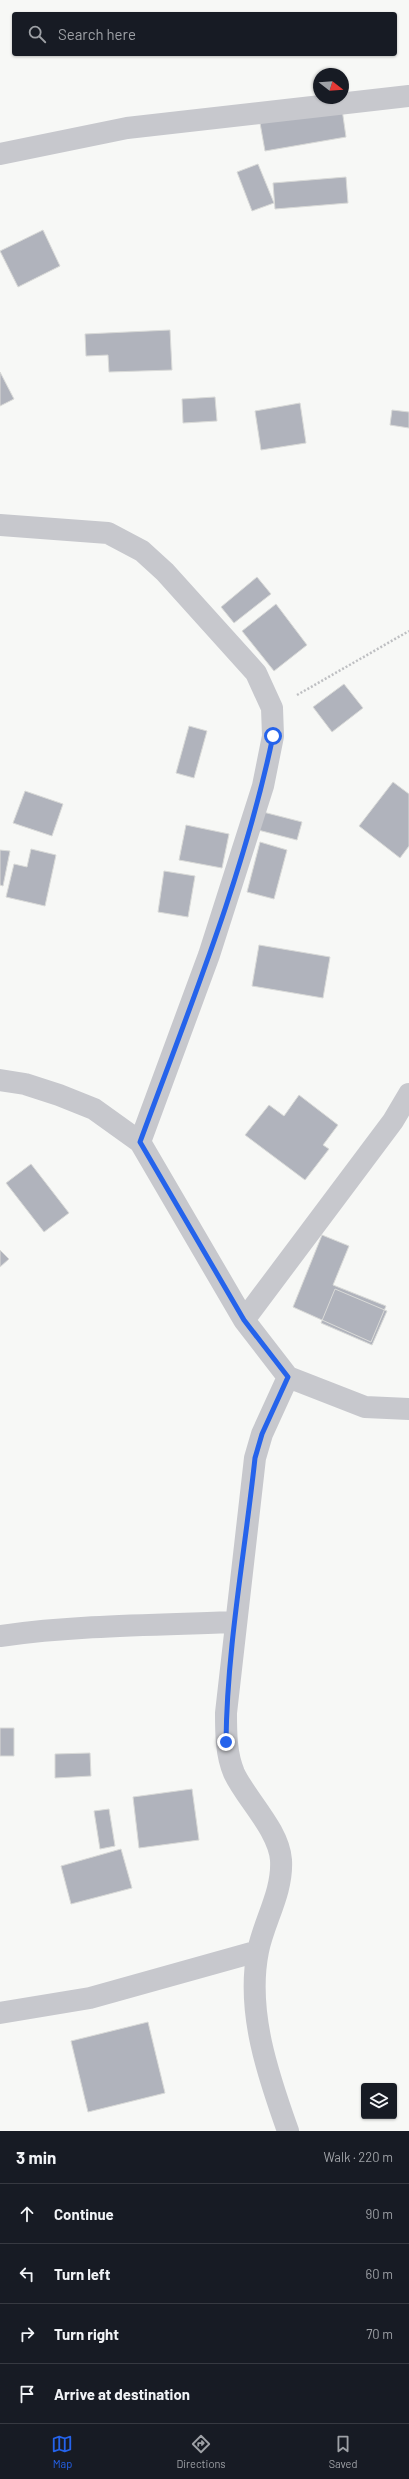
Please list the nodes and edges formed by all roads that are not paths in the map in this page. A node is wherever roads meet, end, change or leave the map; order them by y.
1 (409, 96) edge
2 (0, 154) edge
3 (0, 525) edge
4 (0, 1080) edge
5 (409, 1094) edge
6 (140, 1142) junction
7 (244, 1320) junction
8 (288, 1377) junction
9 (409, 1409) edge
10 (235, 1622) junction
11 (0, 1636) edge
12 (258, 1951) junction
13 (0, 2013) edge
14 (284, 2131) edge

1 - 2 street
3 - 6 street
4 - 6 street
5 - 7 street
6 - 7 street
7 - 8 street
8 - 9 street
8 - 10 street
10 - 11 street
10 - 12 street
12 - 13 street
12 - 14 street

